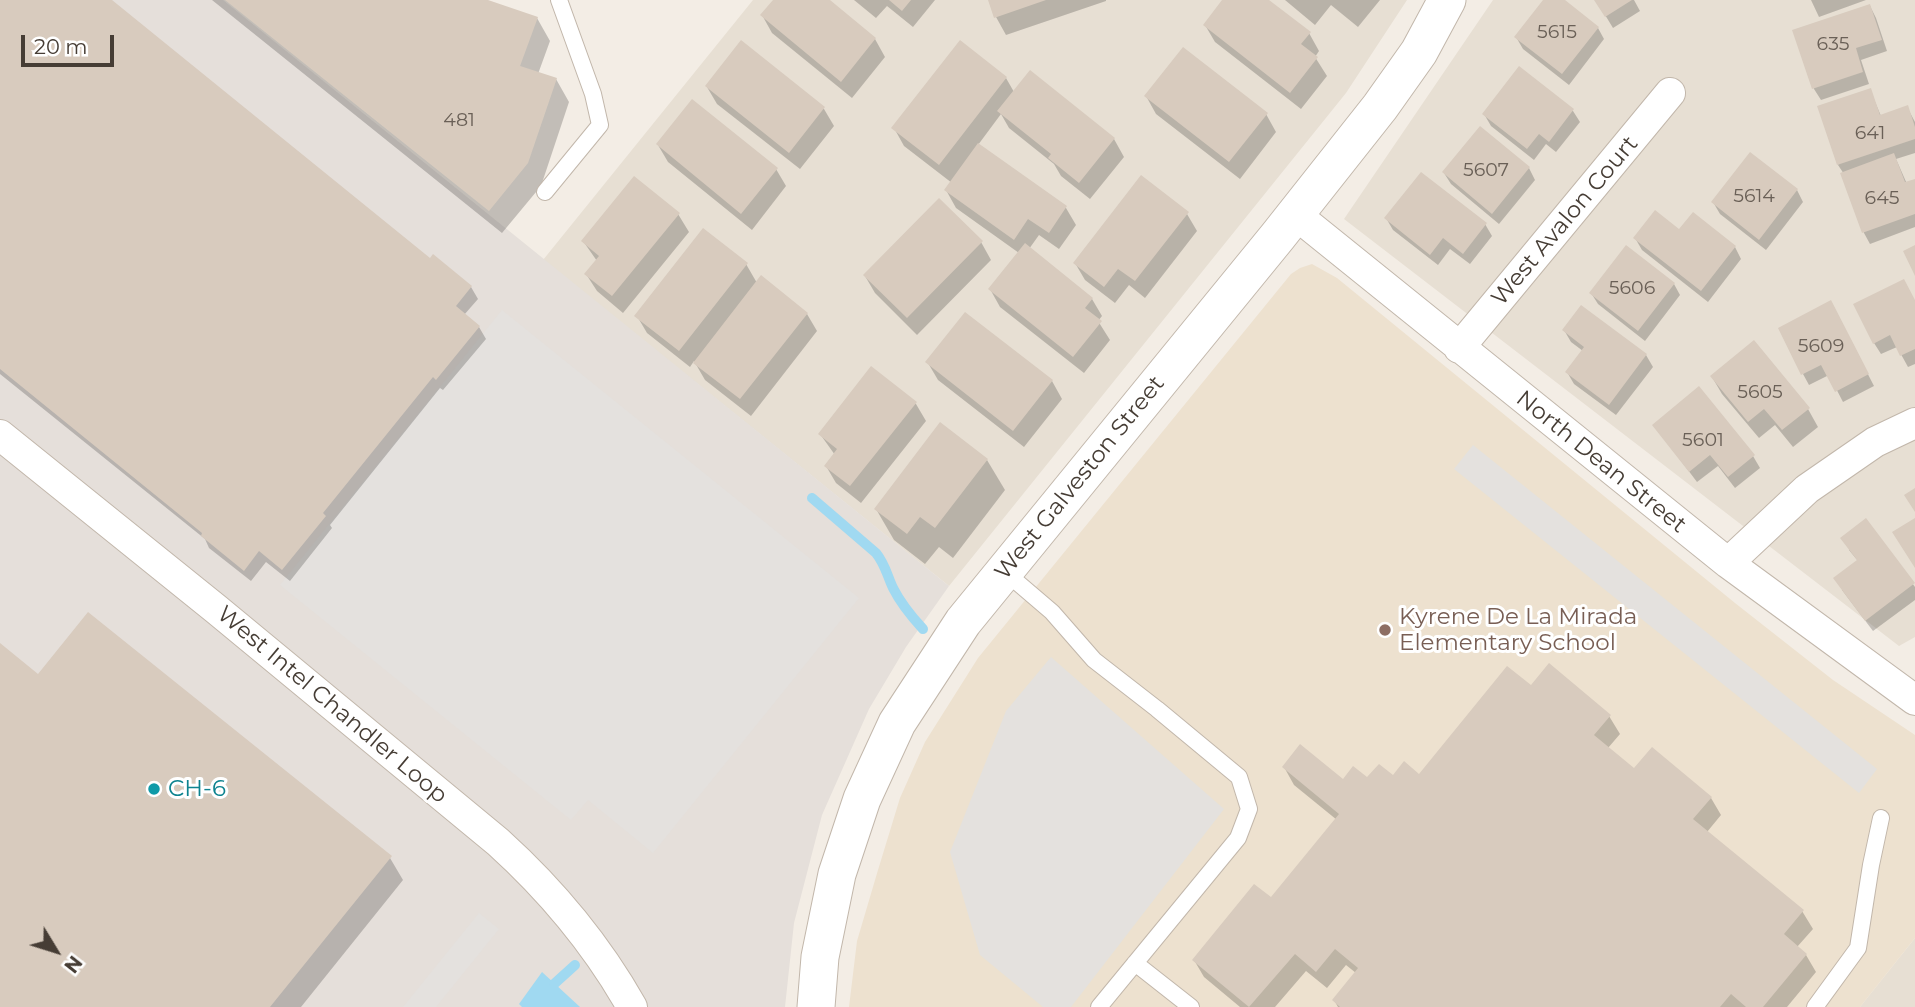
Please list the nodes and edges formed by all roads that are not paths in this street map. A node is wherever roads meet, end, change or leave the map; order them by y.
1 (559, 0) edge
2 (1447, 0) edge
3 (1670, 93) dead end
4 (545, 192) dead end
5 (1295, 214) junction
6 (1459, 348) junction
7 (1915, 424) edge
8 (0, 435) edge
9 (1728, 563) junction
10 (1004, 571) junction
11 (1915, 700) edge
12 (1881, 818) dead end
13 (1135, 963) junction
14 (632, 1007) edge
15 (816, 1007) edge
16 (1099, 1007) edge
17 (1191, 1007) edge
18 (1815, 1007) edge

1 - 4 lane
2 - 5 street, West Galveston Street
3 - 6 street, West Avalon Court
5 - 6 street, North Dean Street
5 - 10 street, West Galveston Street
6 - 9 street, North Dean Street
7 - 9 street
8 - 14 street, West Intel Chandler Loop
9 - 11 street, North Dean Street
10 - 13 lane
10 - 15 street, West Galveston Street
12 - 18 lane
13 - 16 lane
13 - 17 lane

